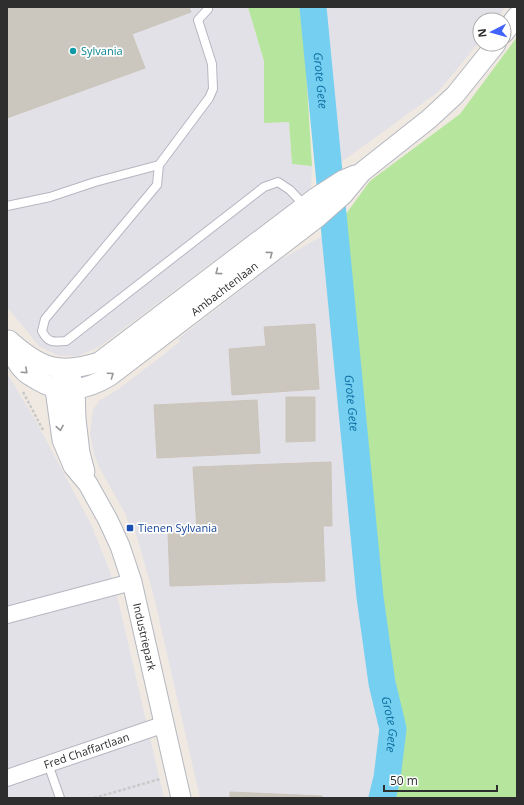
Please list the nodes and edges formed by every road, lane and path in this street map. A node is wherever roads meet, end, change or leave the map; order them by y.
1 (208, 7) edge
2 (490, 52) edge
3 (159, 165) junction
4 (7, 206) edge
5 (312, 209) junction
6 (7, 338) edge
7 (7, 342) edge
8 (68, 369) junction
9 (55, 389) junction
10 (75, 389) junction
11 (88, 484) junction
12 (132, 582) junction
13 (7, 615) edge
14 (165, 724) junction
15 (48, 764) junction
16 (7, 778) edge
17 (163, 779) dead end
18 (60, 798) edge
19 (94, 798) edge
20 (181, 798) edge

1 - 3 lane
2 - 5 street, Ambachtenlaan
3 - 4 lane
3 - 5 lane
5 -> 8 street, Ambachtenlaan
10 -> 5 street, Ambachtenlaan
6 - 8 street
7 -> 9 street
8 - 9 street
8 - 10 street, Industriepark
9 - 10 street
9 -> 11 street, Industriepark
10 - 11 street, Industriepark
11 - 12 street, Industriepark
12 - 13 street
12 - 14 street, Industriepark
14 - 15 street, Fred Chaffartlaan
14 - 20 street, Industriepark
15 - 16 street, Fred Chaffartlaan
15 - 18 lane
17 - 19 path

